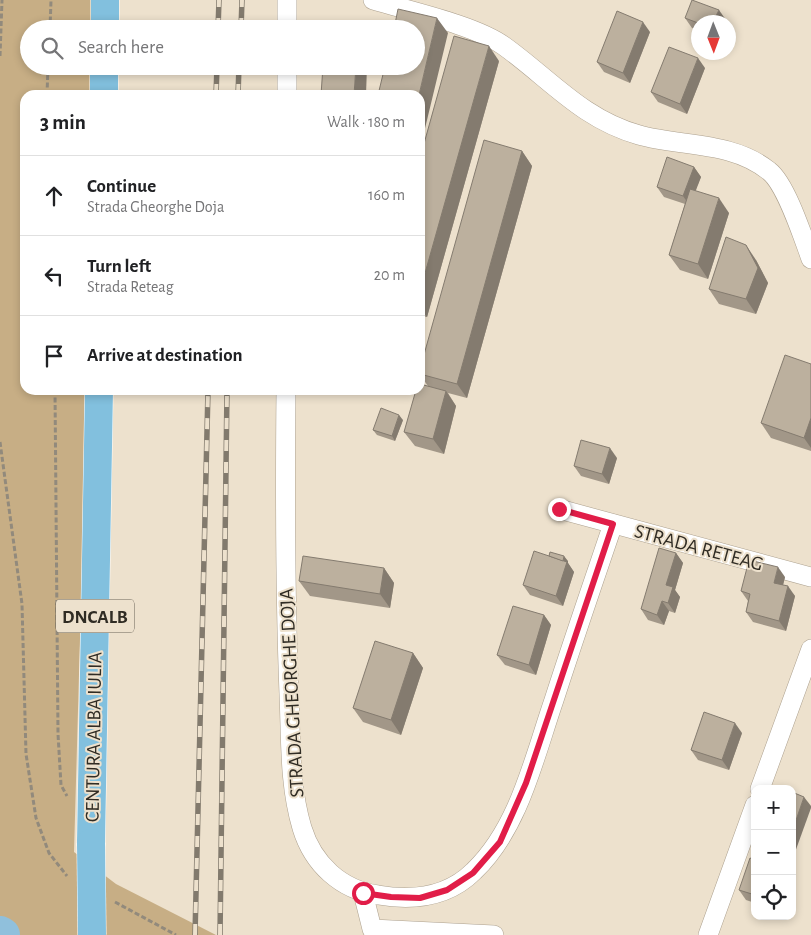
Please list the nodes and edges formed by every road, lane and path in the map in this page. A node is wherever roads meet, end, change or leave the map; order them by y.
1 (2, 0) edge
2 (51, 0) edge
3 (105, 0) edge
4 (287, 0) edge
5 (372, 0) edge
6 (50, 20) edge
7 (105, 20) edge
8 (287, 20) edge
9 (0, 56) edge
10 (48, 75) edge
11 (104, 75) edge
12 (287, 75) edge
13 (47, 90) edge
14 (104, 90) edge
15 (287, 90) edge
16 (811, 259) edge
17 (55, 395) edge
18 (99, 395) edge
19 (286, 395) edge
20 (0, 442) edge
21 (559, 509) dead end
22 (613, 524) junction
23 (811, 577) edge
24 (811, 648) edge
25 (761, 785) edge
26 (70, 802) dead end
27 (751, 816) edge
28 (72, 879) dead end
29 (363, 893) junction
30 (112, 900) dead end
31 (92, 935) edge
32 (176, 935) edge
33 (494, 935) edge
34 (708, 935) edge

1 - 9 path
2 - 6 path
3 - 7 main road
4 - 8 street
5 - 16 street
10 - 13 path
11 - 14 main road
12 - 15 street
17 - 26 path
18 - 31 main road, CENTURA ALBA IULIA / DNCALB, bridge
19 - 29 street, STRADA GHEORGHE DOJA
20 - 28 path
21 - 22 street, STRADA RETEAG
22 - 23 street, STRADA RETEAG
22 - 29 street, STRADA GHEORGHE DOJA
24 - 25 street
27 - 34 street
29 - 33 street
30 - 32 path

